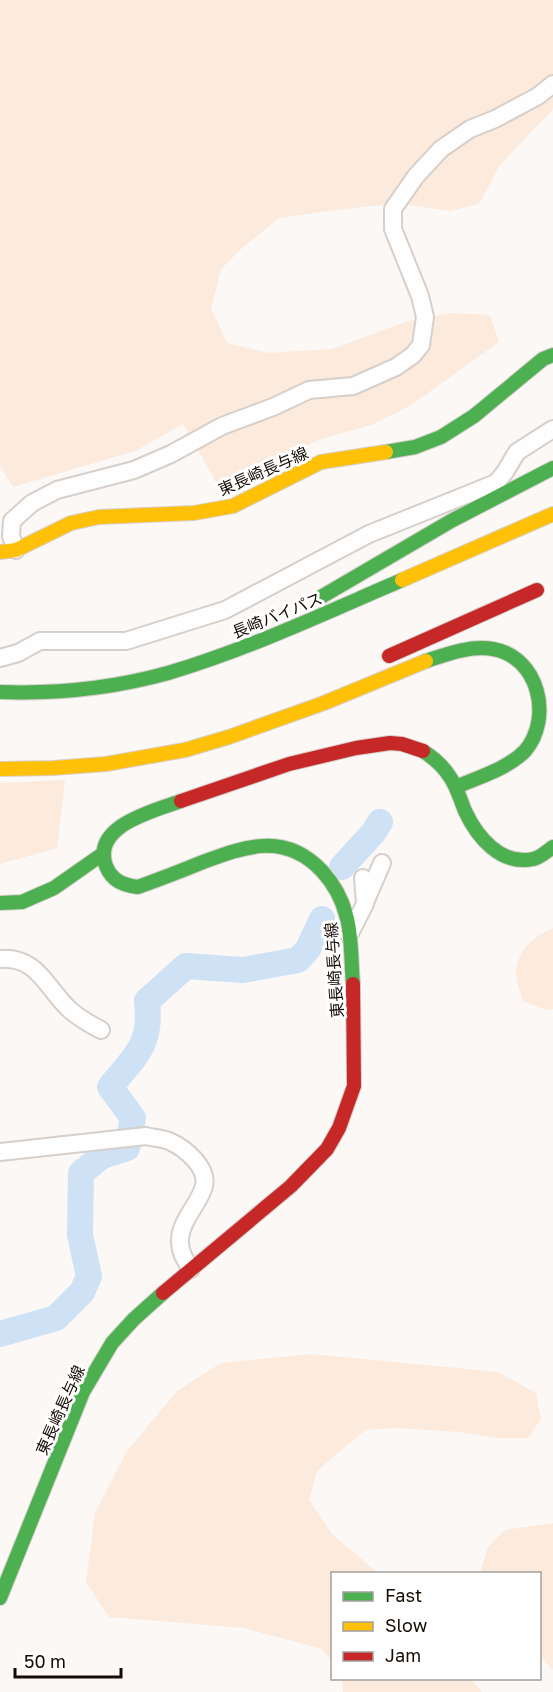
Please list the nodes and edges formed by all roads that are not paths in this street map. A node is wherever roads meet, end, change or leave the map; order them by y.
1 (553, 84) edge
2 (553, 355) edge
3 (553, 429) edge
4 (553, 468) edge
5 (553, 514) edge
6 (8, 551) edge
7 (537, 590) dead end
8 (231, 652) junction
9 (0, 658) edge
10 (381, 660) dead end
11 (357, 674) dead end
12 (0, 693) edge
13 (285, 716) junction
14 (46, 754) dead end
15 (23, 755) dead end
16 (0, 769) edge
17 (456, 787) junction
18 (553, 847) edge
19 (104, 853) junction
20 (382, 863) dead end
21 (363, 878) dead end
22 (0, 903) edge
23 (365, 904) junction
24 (349, 936) junction
25 (0, 959) edge
26 (101, 1030) dead end
27 (0, 1152) edge
28 (191, 1269) junction
29 (0, 1598) edge

1 - 6 street
2 - 6 main road, 東長崎長与線
3 - 9 street
4 - 8 main road
5 - 8 main road, 長崎バイパス
7 - 10 main road
8 - 12 main road, 長崎バイパス
11 - 13 main road
13 - 16 main road
13 - 17 main road
14 - 15 main road
17 - 18 main road
17 - 19 main road
19 - 22 main road
19 - 24 main road, 東長崎長与線
20 - 23 street
21 - 23 street
23 - 24 street
24 - 28 main road, 東長崎長与線
25 - 26 street
27 - 28 street
28 - 29 main road, 東長崎長与線

